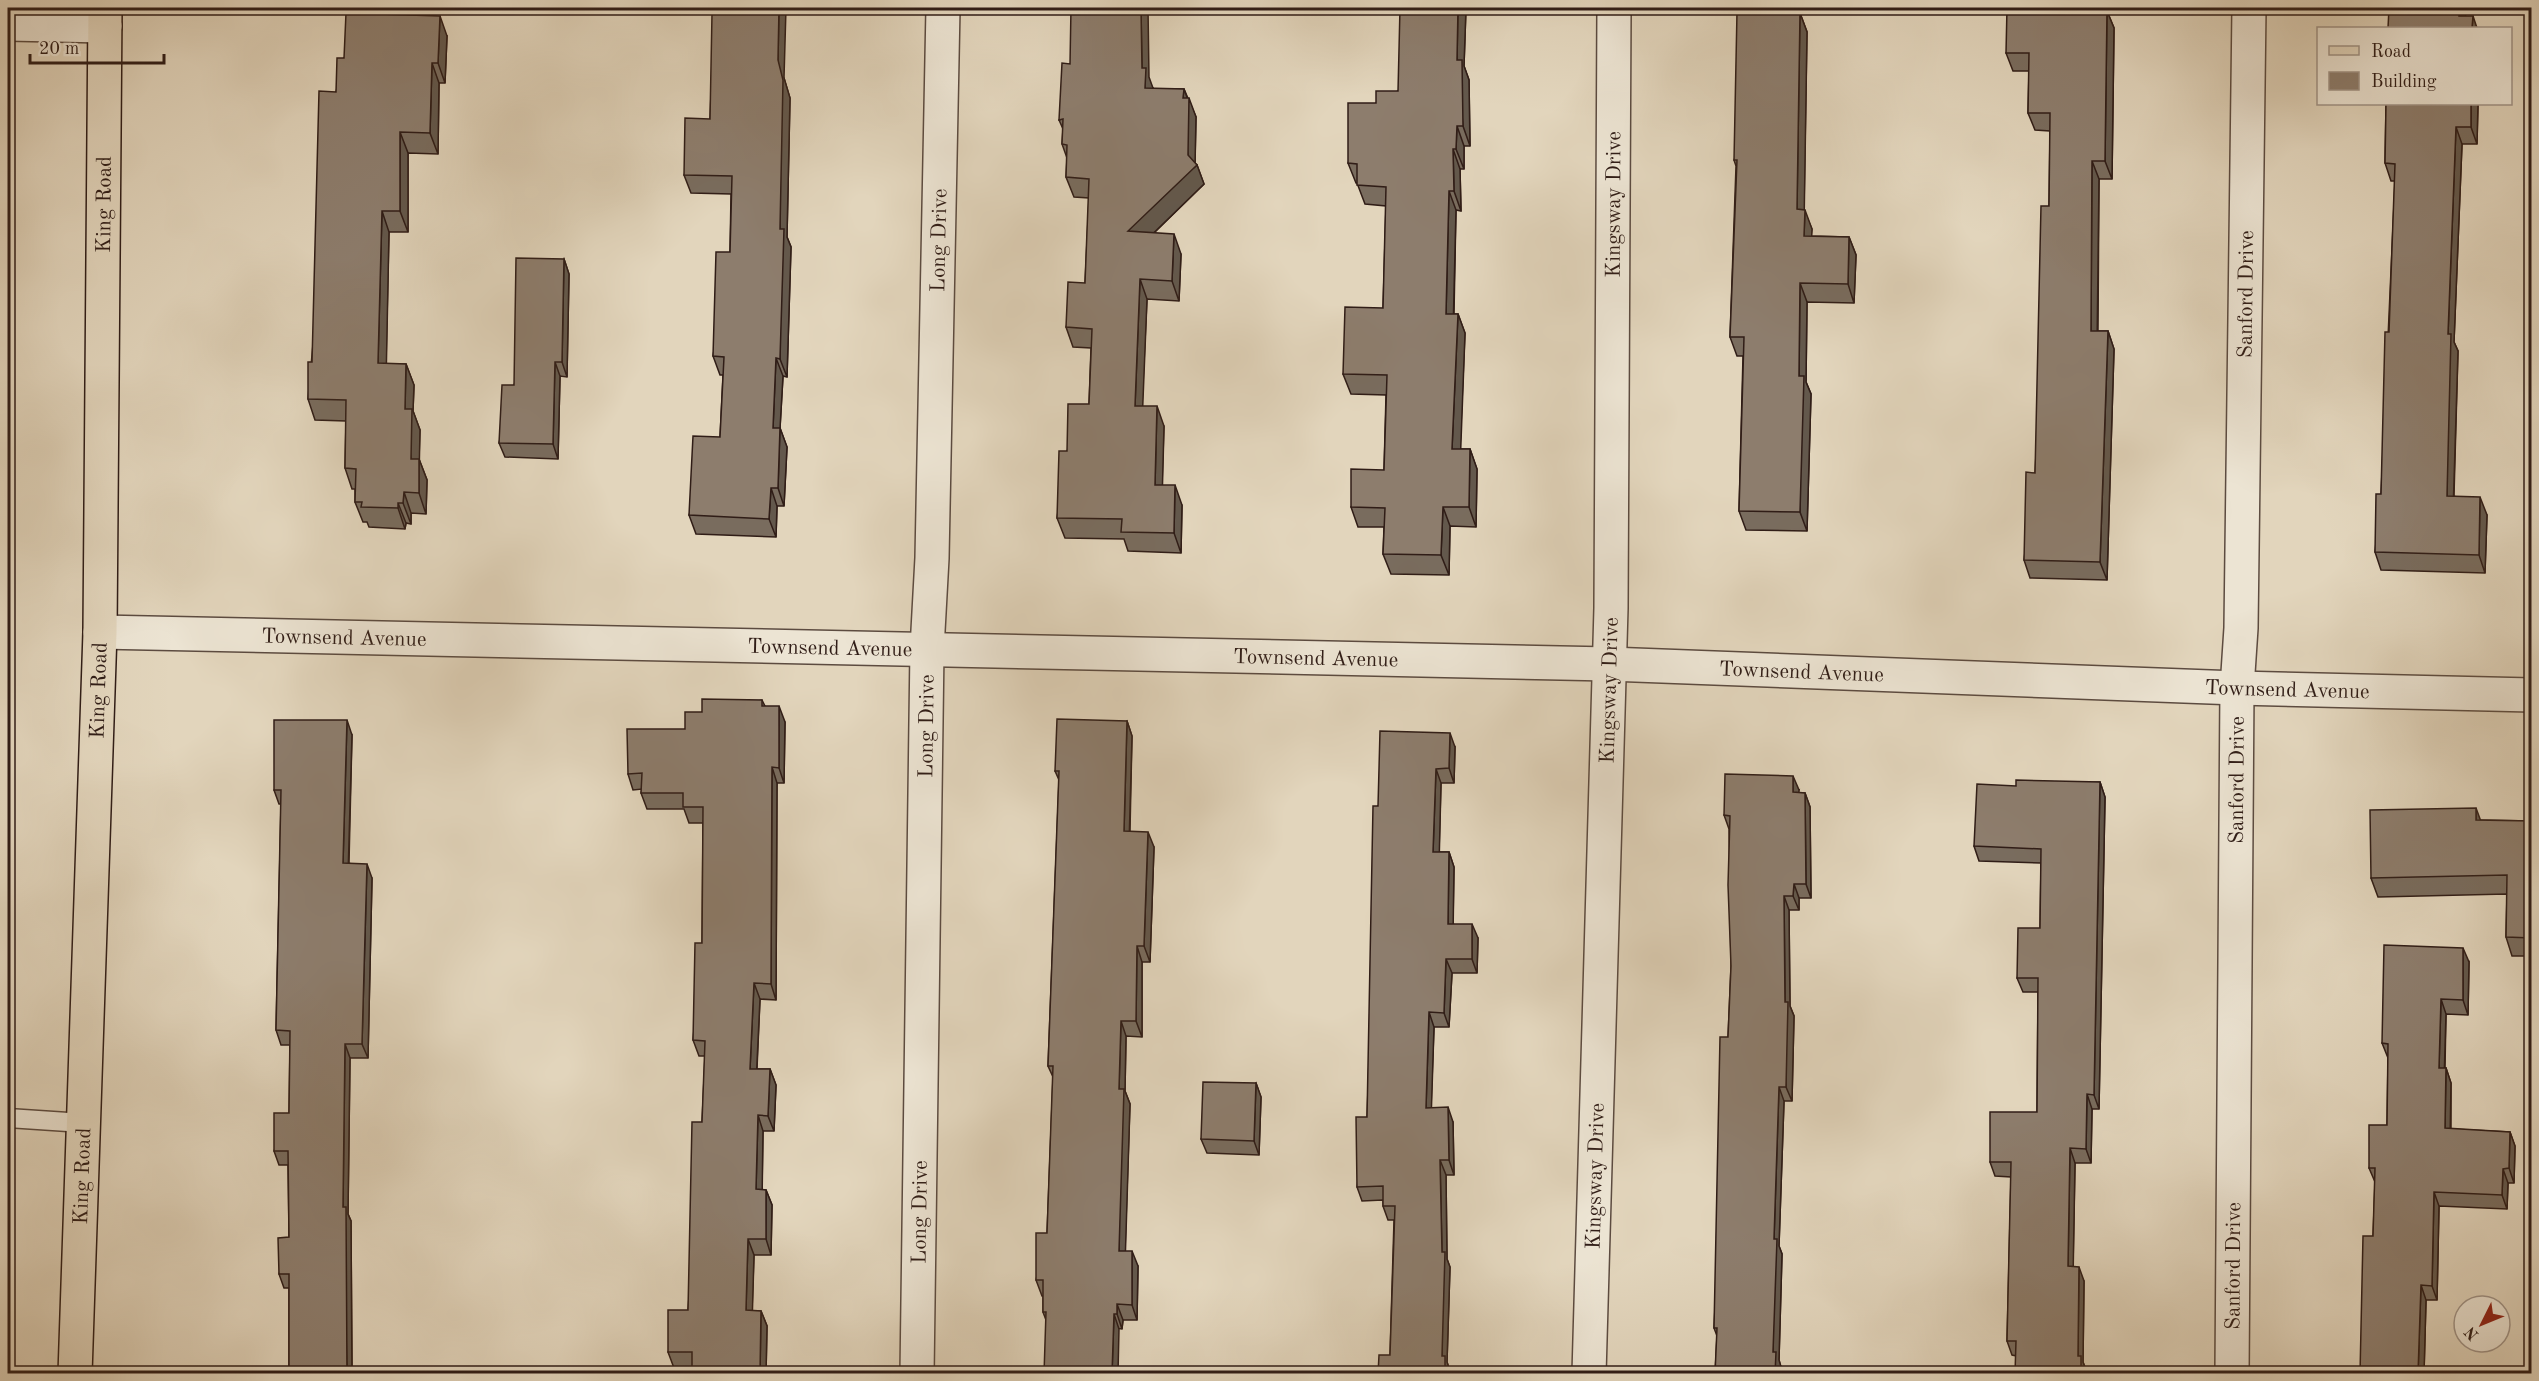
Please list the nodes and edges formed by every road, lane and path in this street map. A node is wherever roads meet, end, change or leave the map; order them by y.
1 (943, 8) edge
2 (1614, 8) edge
3 (2249, 8) edge
4 (105, 17) edge
5 (8, 24) edge
6 (99, 632) junction
7 (927, 649) junction
8 (1609, 664) junction
9 (2237, 688) junction
10 (2532, 695) edge
11 (8, 1118) edge
12 (83, 1123) junction
13 (75, 1374) edge
14 (917, 1374) edge
15 (1589, 1374) edge
16 (2232, 1374) edge

1 - 7 street, Long Drive
2 - 8 street, Kingsway Drive
3 - 9 street, Sanford Drive
4 - 5 street
4 - 6 main road, King Road
6 - 7 street, Townsend Avenue
6 - 12 main road, King Road
7 - 8 street, Townsend Avenue
7 - 14 street, Long Drive
8 - 9 street, Townsend Avenue
8 - 15 street, Kingsway Drive
9 - 10 street, Townsend Avenue
9 - 16 street, Sanford Drive
11 - 12 lane
12 - 13 main road, King Road

